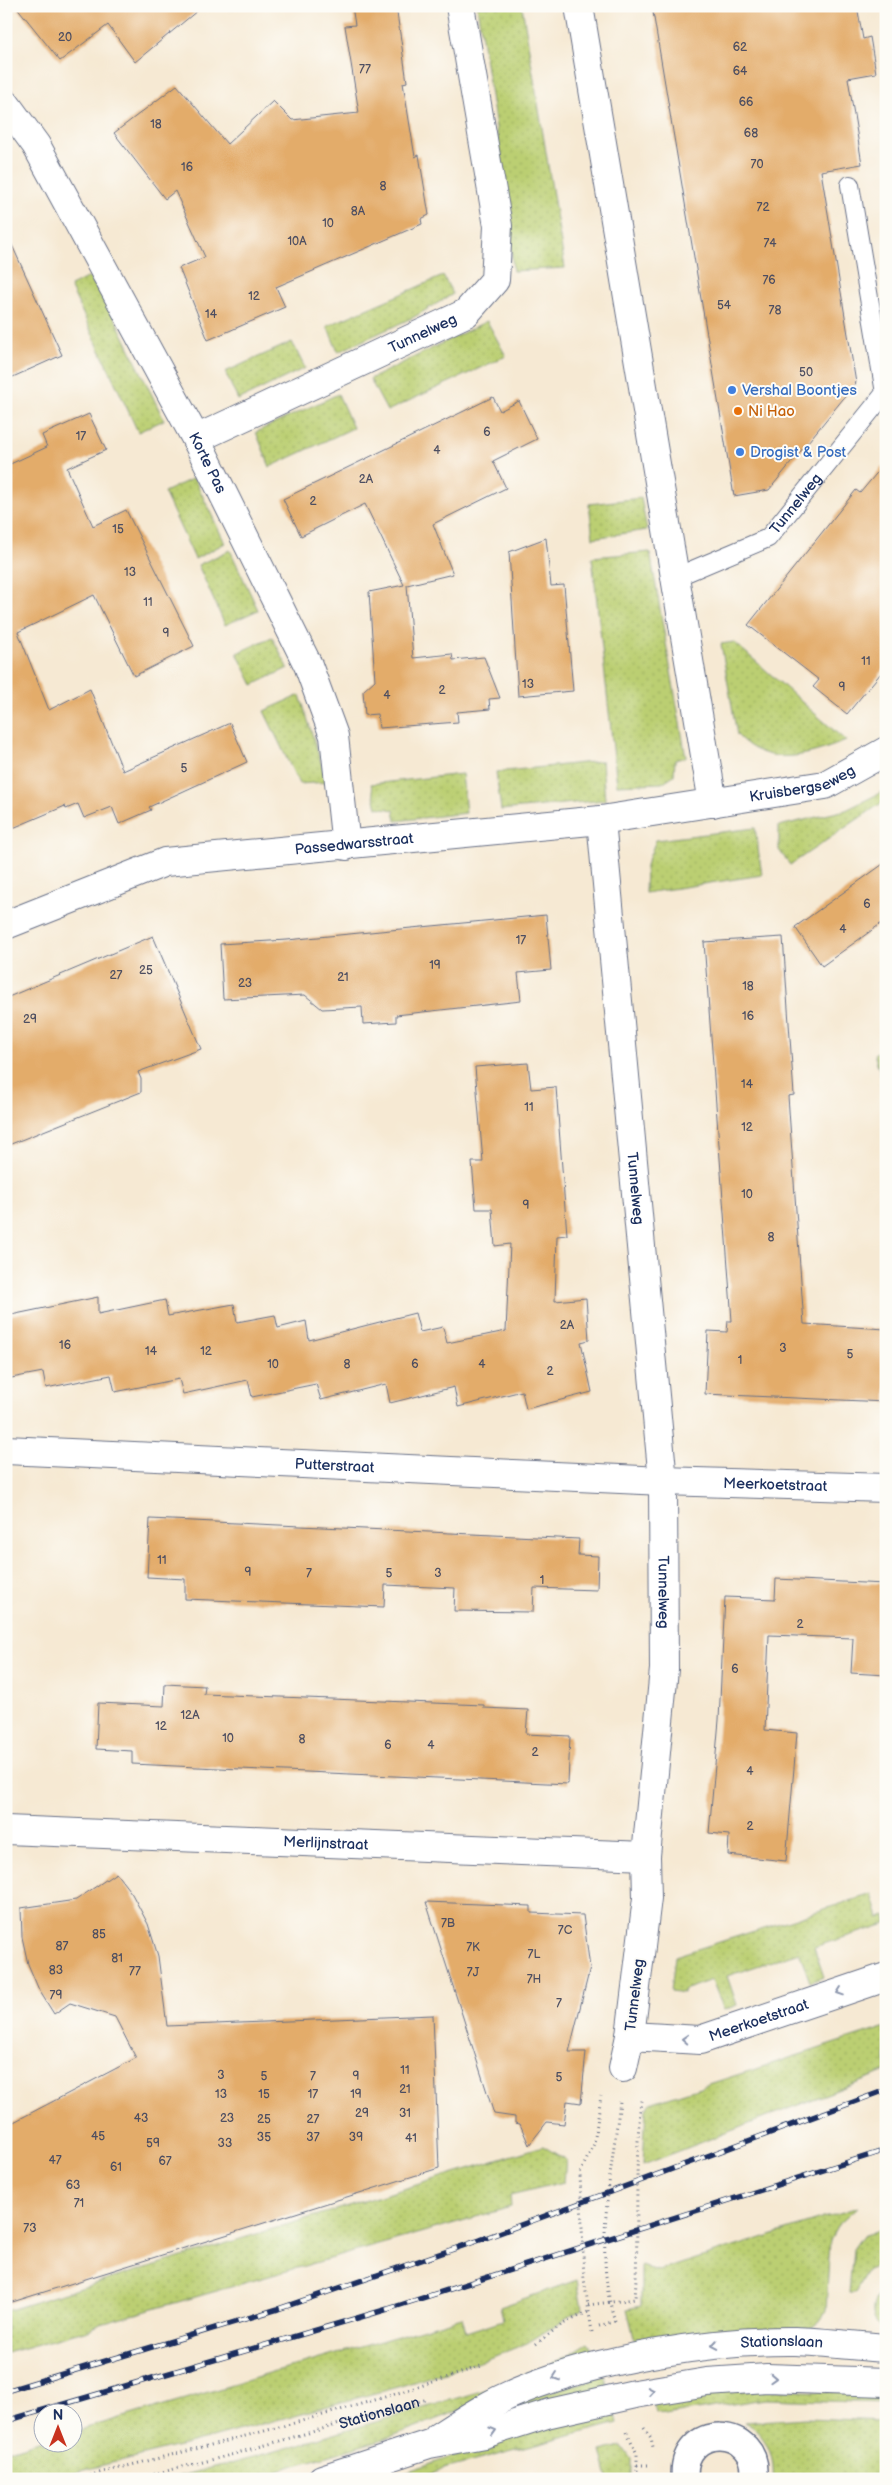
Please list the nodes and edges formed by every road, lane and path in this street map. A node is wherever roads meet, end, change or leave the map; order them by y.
1 (460, 6) edge
2 (579, 6) edge
3 (6, 104) edge
4 (850, 185) dead end
5 (196, 439) junction
6 (676, 577) junction
7 (886, 751) edge
8 (713, 802) junction
9 (601, 820) junction
10 (346, 846) junction
11 (6, 925) edge
12 (6, 1450) edge
13 (664, 1481) junction
14 (886, 1488) edge
15 (6, 1830) edge
16 (646, 1856) junction
17 (886, 1977) edge
18 (630, 2036) junction
19 (623, 2068) joint
20 (602, 2089) dead end
21 (645, 2093) dead end
22 (609, 2302) junction
23 (588, 2305) junction
24 (588, 2312) junction
25 (615, 2321) junction
26 (591, 2330) junction
27 (584, 2332) dead end
28 (531, 2347) dead end
29 (886, 2348) edge
30 (493, 2362) dead end
31 (616, 2362) junction
32 (886, 2382) edge
33 (432, 2397) dead end
34 (616, 2398) junction
35 (429, 2444) junction
36 (75, 2479) edge
37 (134, 2479) edge
38 (322, 2479) edge
39 (637, 2479) edge
40 (685, 2479) edge
41 (754, 2479) edge

1 - 5 street, Tunnelweg
2 - 6 street
3 - 5 street, Korte Pas
4 - 6 lane, Tunnelweg
5 - 10 street, Korte Pas
6 - 8 street
7 - 8 street, Kruisbergseweg
8 - 9 street, Passedwarsstraat
9 - 10 street, Passedwarsstraat
9 - 13 street, Tunnelweg
10 - 11 street, Passedwarsstraat
12 - 13 street, Putterstraat
13 - 14 street, Meerkoetstraat
13 - 16 street, Tunnelweg
15 - 16 street, Merlijnstraat
16 - 18 street, Tunnelweg
17 -> 18 street, Meerkoetstraat
18 - 19 street, Tunnelweg
19 - 22 path
20 - 23 path
21 - 22 path
22 - 23 path
22 - 25 path
23 - 24 path
24 - 26 path
24 - 28 path
25 - 26 path
25 - 31 path
26 - 27 path
26 - 31 path
29 -> 31 street, Stationslaan
30 - 36 path
31 -> 35 street, Stationslaan
34 -> 32 street, Stationslaan
33 - 37 path, Stationslaan
35 -> 34 street, Stationslaan
34 - 39 path
35 - 38 street, Stationslaan
40 - 41 street

